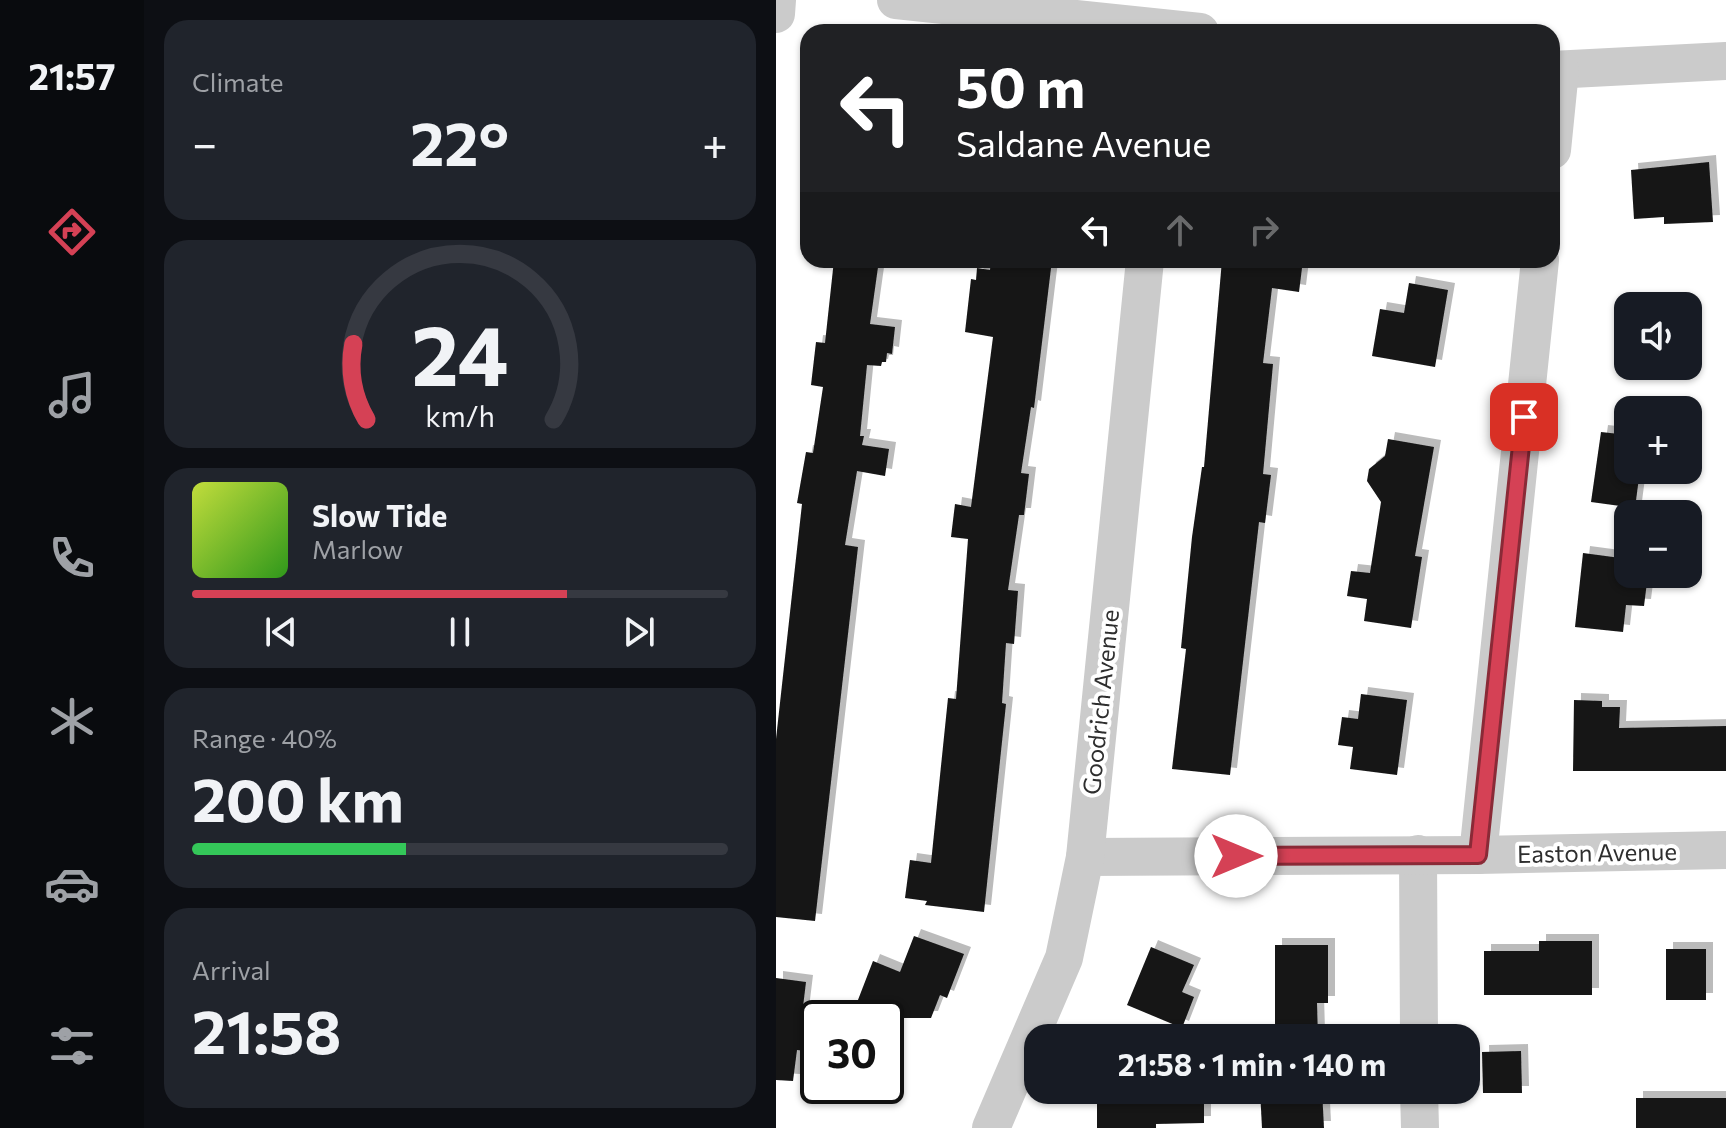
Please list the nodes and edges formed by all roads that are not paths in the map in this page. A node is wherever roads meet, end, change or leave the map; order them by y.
1 (777, 0) edge
2 (896, 0) edge
3 (776, 14) edge
4 (1177, 23) edge
5 (1726, 61) edge
6 (1560, 70) edge
7 (1144, 268) edge
8 (1539, 268) edge
9 (1726, 850) edge
10 (1418, 854) junction
11 (1478, 855) junction
12 (1085, 857) junction
13 (1419, 1024) edge
14 (1419, 1104) edge
15 (991, 1128) edge
16 (1420, 1128) edge

1 - 3 street
2 - 4 street
5 - 6 street
7 - 12 street, Goodrich Avenue
8 - 11 street
9 - 11 street, Easton Avenue
10 - 11 street, Easton Avenue
10 - 12 street, Easton Avenue
10 - 13 street
12 - 15 street, Goodrich Avenue
14 - 16 street

